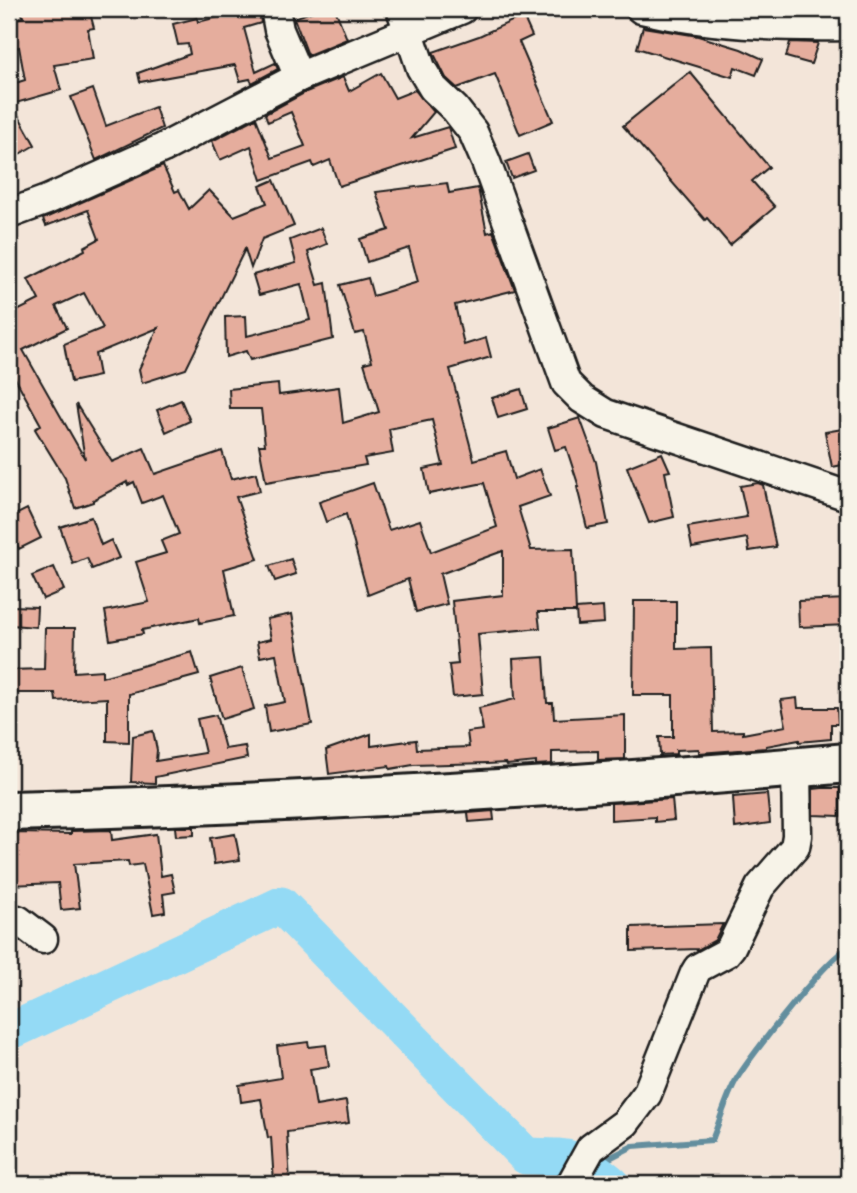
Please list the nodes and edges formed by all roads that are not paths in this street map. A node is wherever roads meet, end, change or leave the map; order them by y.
1 (275, 9) edge
2 (462, 9) edge
3 (640, 9) edge
4 (404, 19) edge
5 (848, 26) edge
6 (299, 77) junction
7 (9, 214) edge
8 (848, 496) edge
9 (848, 762) edge
10 (796, 767) junction
11 (9, 811) edge
12 (9, 918) edge
13 (43, 939) dead end
14 (571, 1184) edge

1 - 6 street
2 - 4 street
3 - 5 street
4 - 6 street
4 - 8 street
6 - 7 street
9 - 10 highway
10 - 11 highway
10 - 14 street
12 - 13 street

